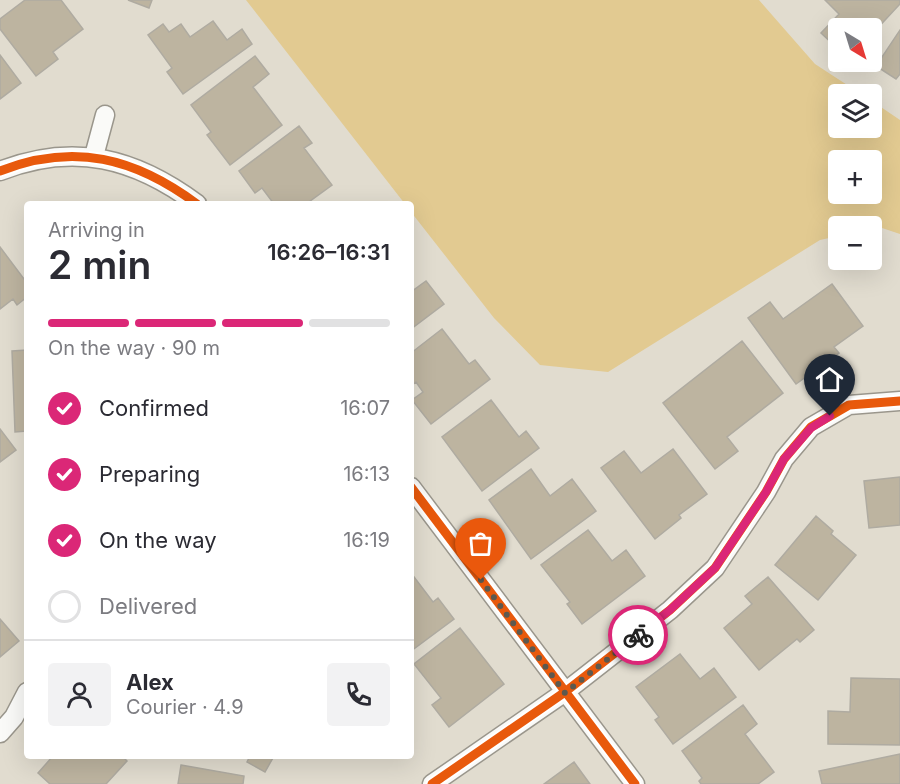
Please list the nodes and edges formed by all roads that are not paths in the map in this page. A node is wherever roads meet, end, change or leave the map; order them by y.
1 (105, 115) dead end
2 (94, 156) junction
3 (0, 171) edge
4 (193, 201) edge
5 (900, 401) edge
6 (414, 491) edge
7 (565, 693) junction
8 (24, 698) edge
9 (0, 734) edge
10 (432, 784) edge
11 (634, 784) edge

1 - 2 street
2 - 3 street
2 - 4 street
5 - 7 street
6 - 7 street
7 - 10 street
7 - 11 street
8 - 9 street

